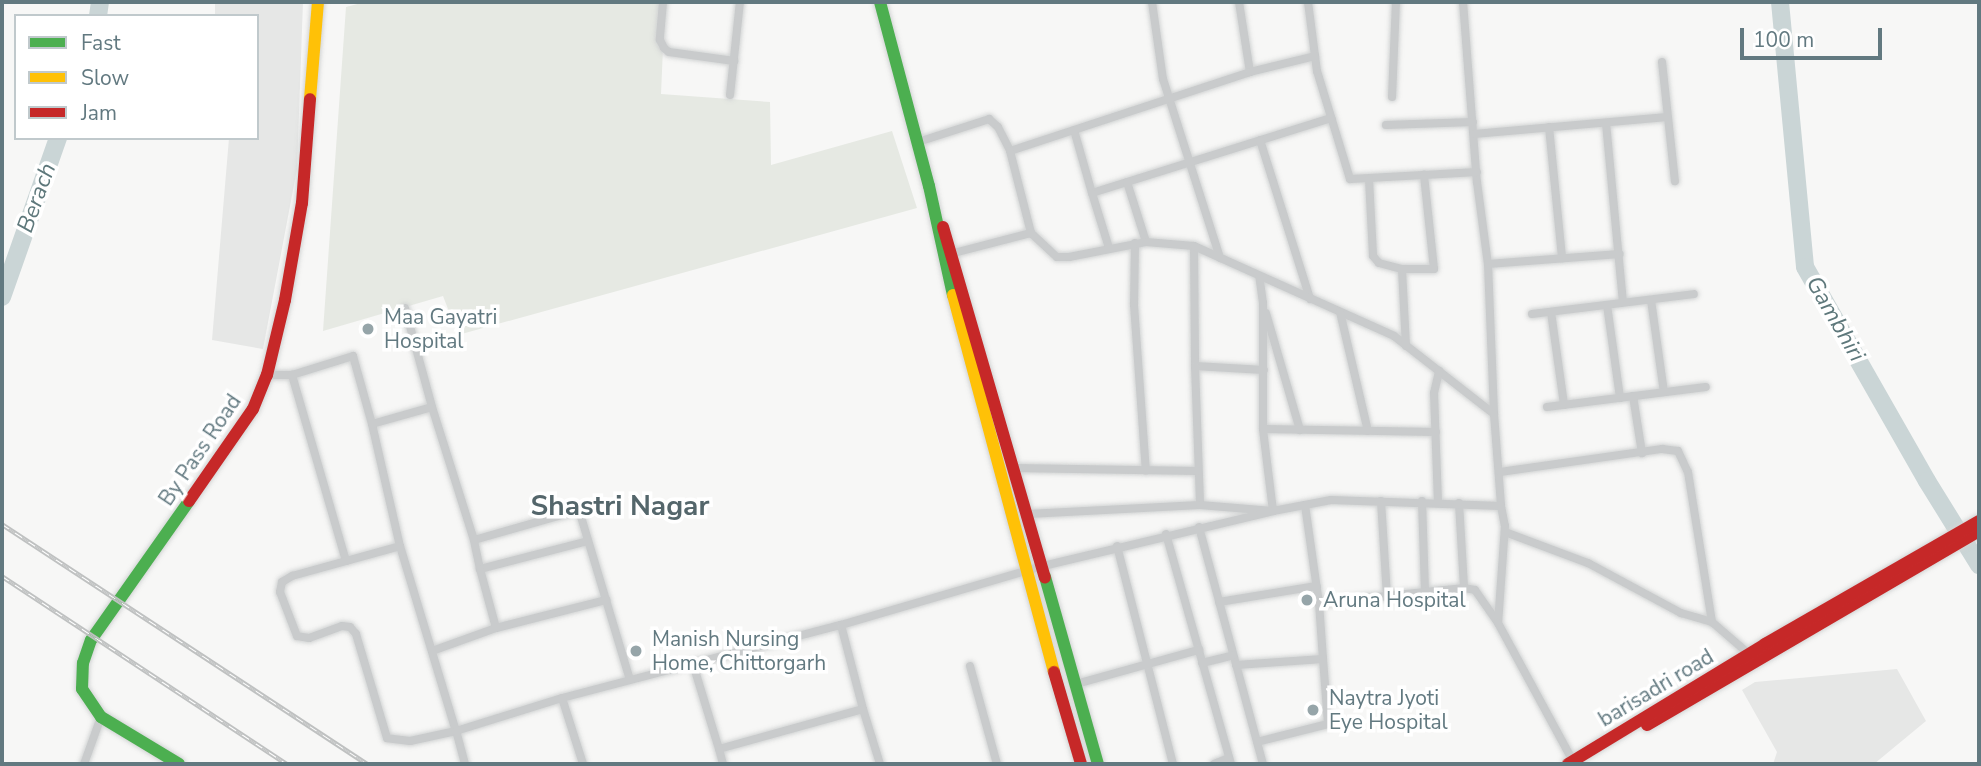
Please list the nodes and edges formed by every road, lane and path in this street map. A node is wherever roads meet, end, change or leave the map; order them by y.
1 (318, 2) edge
2 (663, 2) edge
3 (740, 2) edge
4 (880, 2) edge
5 (1152, 2) edge
6 (1239, 2) edge
7 (1308, 2) edge
8 (1396, 2) edge
9 (1463, 2) edge
10 (1315, 56) junction
11 (734, 61) junction
12 (1662, 62) dead end
13 (1250, 72) junction
14 (730, 95) dead end
15 (1392, 97) dead end
16 (1170, 98) junction
17 (1667, 117) junction
18 (1332, 118) junction
19 (1473, 122) junction
20 (1606, 123) junction
21 (1386, 125) dead end
22 (1549, 127) junction
23 (1074, 130) junction
24 (1474, 134) junction
25 (1260, 140) junction
26 (918, 142) junction
27 (1010, 150) junction
28 (1190, 162) junction
29 (1477, 172) junction
30 (1424, 175) junction
31 (1368, 179) junction
32 (1675, 181) dead end
33 (1127, 182) junction
34 (1092, 193) junction
35 (1031, 233) junction
36 (1146, 242) junction
37 (1135, 243) junction
38 (1195, 246) junction
39 (1109, 248) junction
40 (948, 254) junction
41 (1620, 254) junction
42 (1220, 258) junction
43 (1562, 258) junction
44 (1488, 264) junction
45 (1402, 269) junction
46 (1259, 276) junction
47 (1694, 294) dead end
48 (1310, 299) junction
49 (1651, 300) junction
50 (1623, 302) junction
51 (1263, 303) junction
52 (1607, 305) junction
53 (405, 309) dead end
54 (1340, 312) junction
55 (1550, 312) junction
56 (1532, 314) dead end
57 (1406, 346) junction
58 (1195, 366) junction
59 (269, 368) junction
60 (1264, 369) junction
61 (1439, 371) junction
62 (292, 376) junction
63 (1706, 387) dead end
64 (1664, 392) junction
65 (1633, 396) junction
66 (1620, 398) junction
67 (1564, 405) junction
68 (432, 407) junction
69 (1548, 407) dead end
70 (1494, 414) junction
71 (372, 424) junction
72 (1263, 429) junction
73 (1300, 430) junction
74 (1368, 431) junction
75 (1436, 432) junction
76 (1642, 453) junction
77 (1014, 468) junction
78 (1146, 471) junction
79 (1198, 471) junction
80 (1500, 472) junction
81 (1422, 501) junction
82 (1381, 502) junction
83 (1438, 502) junction
84 (1459, 503) junction
85 (1200, 505) junction
86 (1305, 505) junction
87 (1501, 506) junction
88 (1273, 511) junction
89 (1028, 514) junction
90 (1979, 521) edge
91 (1199, 527) junction
92 (1979, 531) edge
93 (1505, 532) junction
94 (1167, 534) junction
95 (474, 540) junction
96 (588, 541) junction
97 (400, 546) junction
98 (1117, 547) junction
99 (346, 561) junction
100 (1043, 566) junction
101 (480, 569) junction
102 (1025, 571) junction
103 (1317, 586) junction
104 (1464, 588) junction
105 (1424, 592) junction
106 (1387, 596) junction
107 (606, 600) junction
108 (1219, 602) junction
109 (1320, 603) junction
110 (1713, 622) junction
111 (1498, 623) junction
112 (841, 625) junction
113 (496, 628) junction
114 (1770, 647) junction
115 (1199, 650) junction
116 (432, 651) junction
117 (1749, 654) junction
118 (1233, 655) junction
119 (1323, 659) junction
120 (1202, 663) junction
121 (693, 664) junction
122 (1148, 665) junction
123 (1236, 665) junction
124 (970, 666) dead end
125 (629, 680) junction
126 (1076, 684) junction
127 (562, 698) junction
128 (863, 709) junction
129 (101, 717) junction
130 (456, 731) junction
131 (1257, 742) junction
132 (719, 749) junction
133 (1230, 761) edge
134 (1574, 763) edge
135 (84, 764) edge
136 (178, 764) edge
137 (465, 764) edge
138 (583, 764) edge
139 (723, 764) edge
140 (880, 764) edge
141 (997, 764) edge
142 (1081, 764) edge
143 (1098, 764) edge
144 (1174, 764) edge
145 (1214, 764) edge
146 (1262, 764) edge

1 - 59 main road, By Pass Road
2 - 11 street
3 - 11 street
4 - 26 main road
5 - 16 street
6 - 13 street
7 - 10 street
8 - 15 street
9 - 19 street
10 - 13 street
10 - 18 street
11 - 14 street
12 - 17 street
13 - 16 street
16 - 23 street
16 - 28 street
17 - 20 street
17 - 32 street
18 - 25 street
18 - 31 street
19 - 21 street
19 - 24 street
20 - 22 street
20 - 41 street
22 - 24 street
22 - 43 street
23 - 27 street
23 - 34 street
24 - 29 street
25 - 28 street
25 - 48 street
26 - 27 street
26 - 40 main road
27 - 35 street
28 - 33 street
28 - 42 street
29 - 30 street
29 - 44 street
30 - 31 street
30 - 45 street
31 - 45 street
33 - 34 street
33 - 36 street
34 - 39 street
35 - 39 street
35 - 40 street
36 - 37 street
36 - 38 street
37 - 39 street
37 - 78 street
38 - 42 street
38 - 58 street
40 - 77 main road
40 - 102 main road
41 - 43 street
41 - 50 street
42 - 46 street
43 - 44 street
44 - 70 street
45 - 57 street
46 - 48 street
46 - 51 street
47 - 49 street
48 - 54 street
49 - 50 street
49 - 64 street
50 - 52 street
51 - 60 street
51 - 73 street
52 - 55 street
52 - 66 street
53 - 68 street
54 - 57 street
54 - 74 street
55 - 56 street
55 - 67 street
57 - 61 street
58 - 60 street
58 - 79 street
59 - 62 street
59 - 129 main road, By Pass Road
60 - 72 street
61 - 70 street
61 - 75 street
62 - 71 street
62 - 99 street
63 - 64 street
64 - 65 street
65 - 66 street
65 - 76 street
66 - 67 street
67 - 69 street
68 - 71 street
68 - 95 street
70 - 80 street
71 - 97 street
72 - 73 street
72 - 88 street
73 - 74 street
74 - 75 street
75 - 83 street
76 - 80 street
76 - 110 street
77 - 78 street
77 - 89 main road
78 - 79 street
79 - 85 street
80 - 87 street
81 - 82 street
81 - 83 street
81 - 105 street
82 - 86 street
82 - 106 street
83 - 84 street
84 - 87 street
84 - 104 street
85 - 88 street
85 - 89 street
86 - 88 street
86 - 103 street
87 - 93 street
88 - 91 street
89 - 100 main road
90 - 114 main road
91 - 94 street
91 - 108 street
92 - 114 main road
93 - 110 street
93 - 111 street
94 - 98 street
94 - 115 street
95 - 96 street
95 - 101 street
96 - 101 street
96 - 107 street
97 - 99 street
97 - 116 street
98 - 100 street
98 - 122 street
99 - 130 street
100 - 102 street
100 - 126 main road
101 - 113 street
102 - 112 street
102 - 142 main road
103 - 108 street
103 - 109 street
104 - 105 street
104 - 111 street
105 - 106 street
106 - 109 street
107 - 113 street
107 - 125 street
108 - 118 street
109 - 119 street
110 - 117 street
111 - 134 street
112 - 121 street
112 - 128 street
113 - 116 street
114 - 117 main road, barisadri road
114 - 134 main road, barisadri road
115 - 120 street
115 - 122 street
116 - 130 street
117 - 134 main road, barisadri road
118 - 120 street
118 - 123 street
119 - 123 street
119 - 131 street
120 - 133 street
121 - 125 street
121 - 132 street
122 - 126 street
122 - 144 street
123 - 131 street
124 - 141 street
125 - 127 street
126 - 143 main road
127 - 130 street
127 - 138 street
128 - 132 street
128 - 140 street
129 - 135 street
129 - 136 main road, By Pass Road
130 - 137 street
131 - 146 street
132 - 139 street
133 - 145 street

